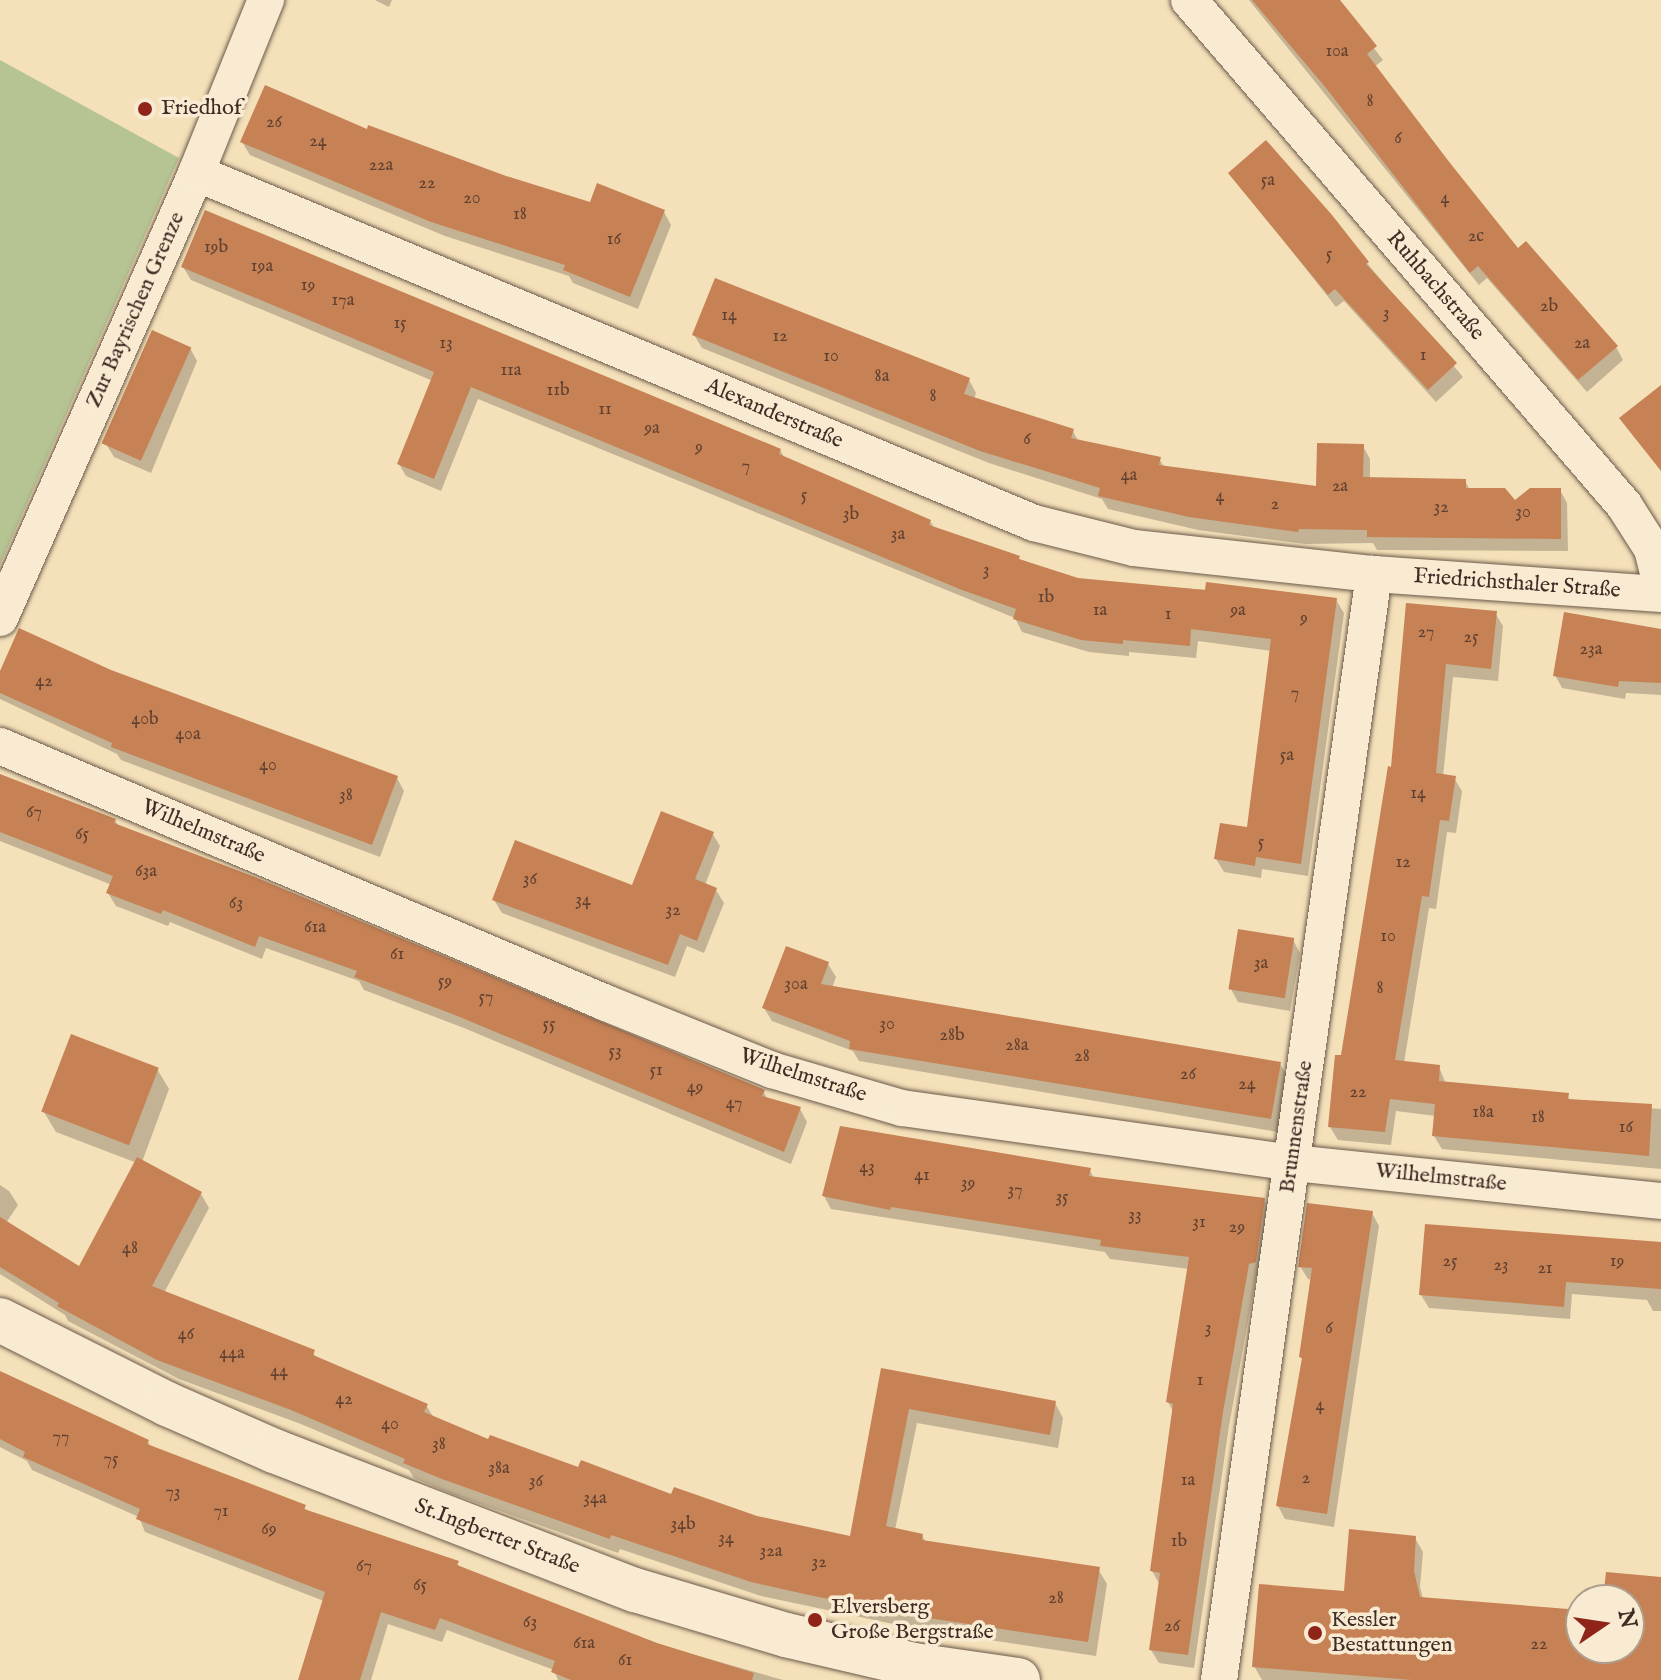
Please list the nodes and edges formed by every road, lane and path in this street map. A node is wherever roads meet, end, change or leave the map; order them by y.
1 (266, 0) edge
2 (1189, 0) edge
3 (196, 173) junction
4 (1374, 574) junction
5 (1661, 585) edge
6 (1661, 594) edge
7 (0, 618) edge
8 (0, 746) edge
9 (1293, 1163) junction
10 (1661, 1201) edge
11 (0, 1320) edge
12 (1018, 1680) edge
13 (1219, 1680) edge

1 - 3 street, Zur Bayrischen Grenze
2 - 5 street, Ruhbachstraße
3 - 4 street, Alexanderstraße
3 - 7 street, Zur Bayrischen Grenze
4 - 6 street, Friedrichsthaler Straße
4 - 9 street, Brunnenstraße
8 - 9 street, Wilhelmstraße
9 - 10 street, Wilhelmstraße
9 - 13 street, Brunnenstraße
11 - 12 main road, St.Ingberter Straße

